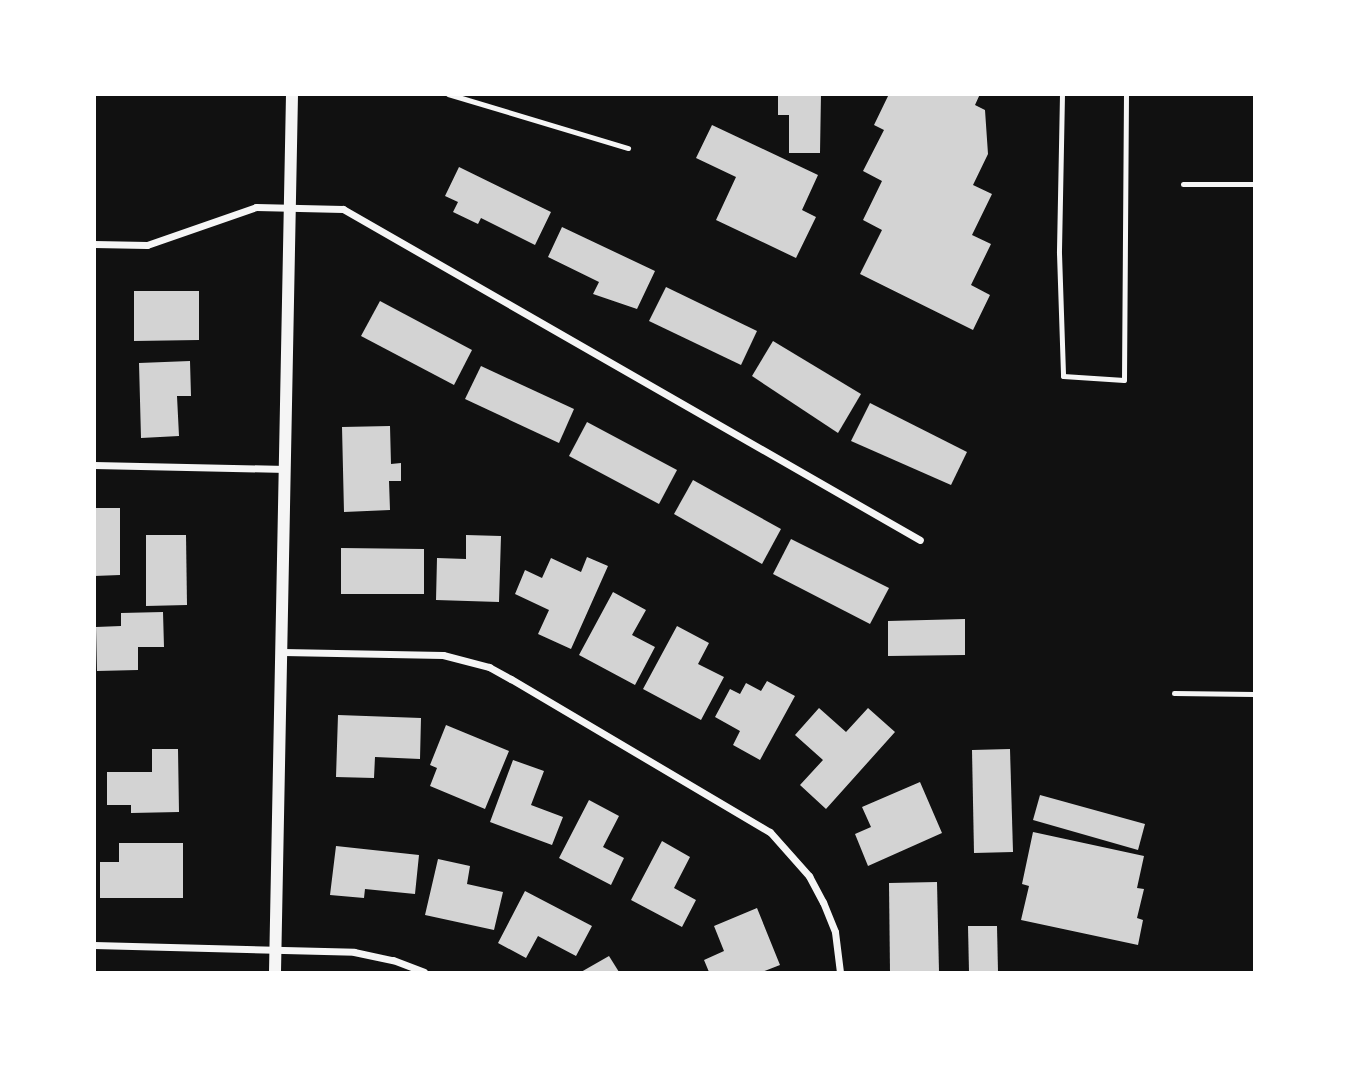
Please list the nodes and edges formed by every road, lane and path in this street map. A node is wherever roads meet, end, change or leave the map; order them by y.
1 (292, 94) edge
2 (448, 94) edge
3 (1062, 94) edge
4 (1126, 94) edge
5 (628, 148) dead end
6 (1183, 184) dead end
7 (1255, 184) edge
8 (290, 206) junction
9 (94, 244) edge
10 (94, 465) edge
11 (287, 469) junction
12 (920, 541) dead end
13 (283, 652) junction
14 (1174, 693) dead end
15 (1255, 694) edge
16 (94, 945) edge
17 (276, 947) junction
18 (275, 972) edge
19 (424, 972) edge
20 (839, 972) edge

1 - 8 street
2 - 5 lane
3 - 4 lane
6 - 7 lane
8 - 9 street
8 - 11 street
8 - 12 street
10 - 11 street
11 - 13 street
13 - 17 street
13 - 20 street
14 - 15 lane
16 - 17 street
17 - 18 street
17 - 19 street

